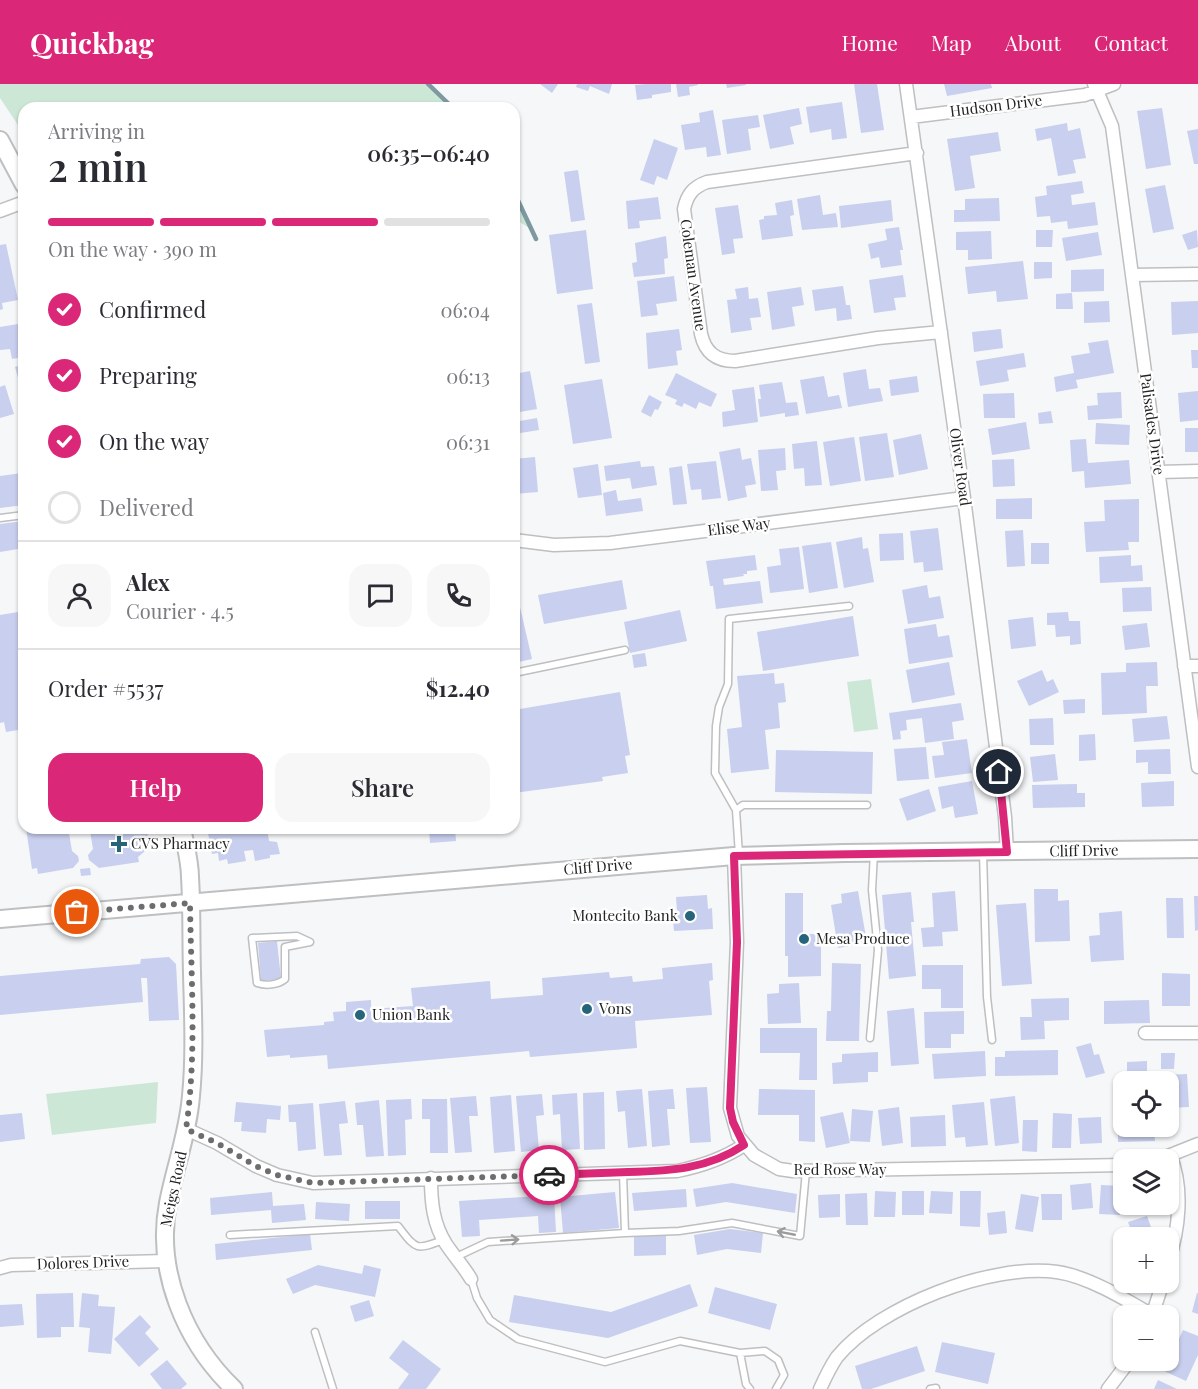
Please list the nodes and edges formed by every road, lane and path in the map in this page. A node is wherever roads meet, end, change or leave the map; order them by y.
1 (906, 84) edge
2 (1114, 84) edge
3 (1095, 87) edge
4 (911, 117) junction
5 (0, 140) edge
6 (917, 153) junction
7 (18, 174) edge
8 (18, 204) edge
9 (0, 212) edge
10 (1198, 274) edge
11 (1132, 275) junction
12 (941, 332) junction
13 (1198, 471) edge
14 (1159, 472) junction
15 (964, 498) junction
16 (18, 516) edge
17 (0, 518) edge
18 (520, 541) edge
19 (849, 606) dead end
20 (626, 650) dead end
21 (1184, 666) junction
22 (1198, 666) edge
23 (520, 672) edge
24 (1198, 767) edge
25 (867, 805) dead end
26 (736, 810) junction
27 (183, 834) edge
28 (1198, 849) edge
29 (983, 851) junction
30 (874, 852) junction
31 (1007, 852) junction
32 (737, 856) junction
33 (190, 903) junction
34 (0, 919) edge
35 (310, 942) joint
36 (1145, 1033) dead end
37 (1198, 1033) edge
38 (870, 1038) dead end
39 (992, 1040) dead end
40 (186, 1129) junction
41 (1198, 1144) edge
42 (744, 1145) junction
43 (1179, 1151) edge
44 (1113, 1165) edge
45 (806, 1171) junction
46 (623, 1172) junction
47 (430, 1178) junction
48 (625, 1233) junction
49 (230, 1235) dead end
50 (444, 1240) junction
51 (456, 1257) junction
52 (166, 1261) junction
53 (0, 1268) edge
54 (471, 1279) joint
55 (1132, 1305) edge
56 (315, 1332) dead end
57 (740, 1353) junction
58 (1122, 1371) edge
59 (234, 1389) edge
60 (333, 1389) edge
61 (750, 1389) edge
62 (776, 1389) edge
63 (820, 1389) edge
64 (1108, 1389) edge

1 - 4 street, Oliver Road
2 - 3 street, Hudson Drive
3 - 4 street, Hudson Drive
3 - 11 street, Palisades Drive
4 - 6 street, Oliver Road
5 - 7 main road
6 - 12 street, Oliver Road
6 - 12 street, Coleman Avenue
8 - 9 street
10 - 11 street
11 - 14 street, Palisades Drive
12 - 15 street, Oliver Road
13 - 14 street
14 - 21 street, Palisades Drive
15 - 18 street, Elise Way
15 - 31 street, Oliver Road
16 - 17 lane
19 - 26 lane
20 - 23 lane
21 - 22 street
21 - 24 street, Palisades Drive
25 - 26 lane
26 - 32 lane
27 - 33 main road, Meigs Road
28 - 31 main road, Cliff Drive
29 - 30 main road, Cliff Drive
29 - 31 main road, Cliff Drive
29 - 39 lane
30 - 32 main road, Cliff Drive
30 - 38 lane
32 - 33 main road, Cliff Drive
32 - 42 street
33 - 34 main road, Cliff Drive
33 - 40 main road, Meigs Road
35 - 35 lane
36 - 37 street
40 - 47 street
40 - 52 main road, Meigs Road
41 - 43 street
42 - 45 street, Red Rose Way
42 - 46 street
44 - 45 street, Red Rose Way
45 -> 48 lane
46 - 47 street
46 - 48 lane
47 - 50 street
51 -> 48 lane
49 - 50 lane
50 - 51 street
51 - 54 street
52 - 53 street, Dolores Drive
52 - 59 main road, Meigs Road
54 - 57 lane
55 - 63 street
56 - 60 lane
57 - 61 lane
57 - 62 lane
58 - 64 street

